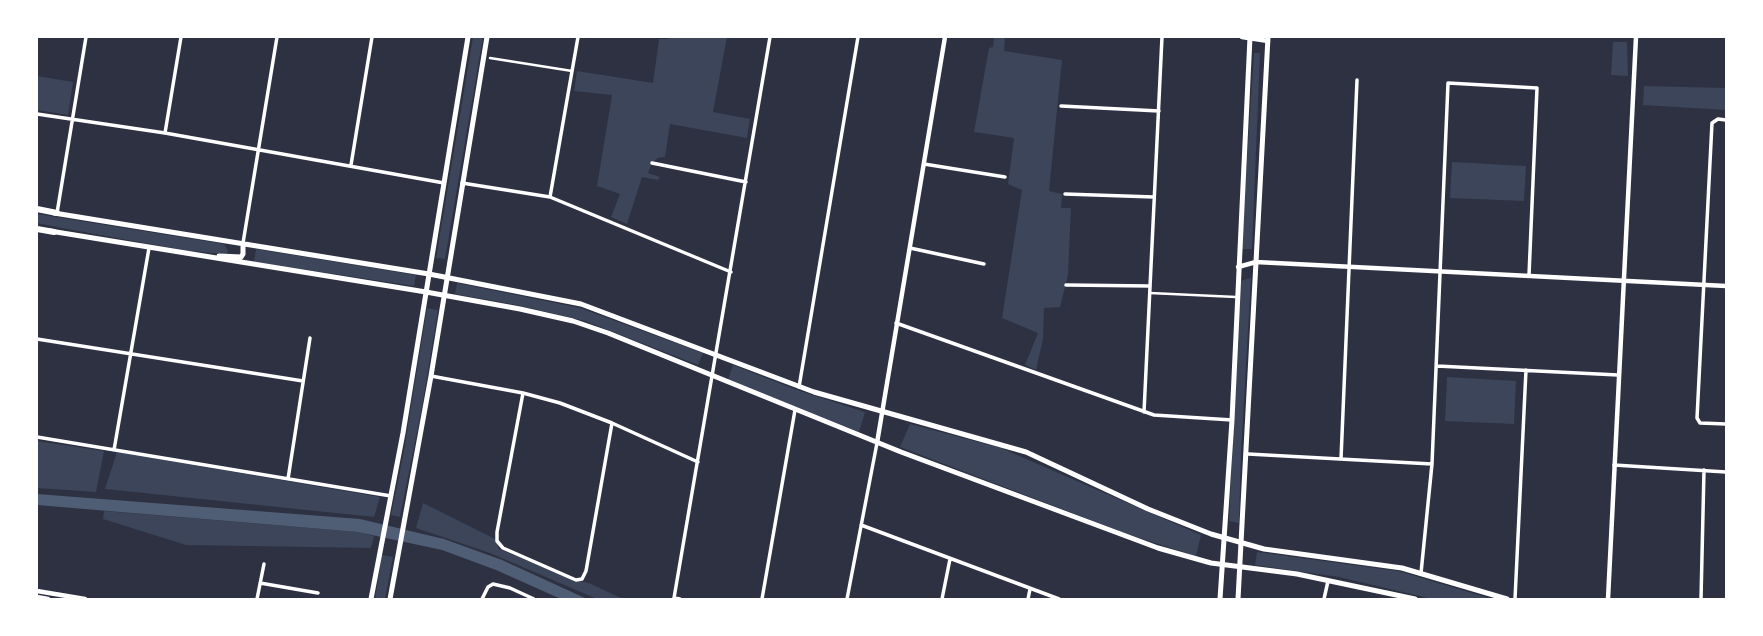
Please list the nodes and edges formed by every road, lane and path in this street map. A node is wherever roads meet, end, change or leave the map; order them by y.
1 (86, 37) edge
2 (181, 37) edge
3 (277, 37) edge
4 (372, 37) edge
5 (468, 37) edge
6 (487, 37) edge
7 (578, 37) edge
8 (770, 37) edge
9 (858, 37) edge
10 (944, 37) edge
11 (1163, 37) edge
12 (1242, 37) edge
13 (1250, 37) edge
14 (1636, 37) edge
15 (1268, 39) edge
16 (490, 58) dead end
17 (572, 71) junction
18 (1357, 80) dead end
19 (1060, 106) dead end
20 (1159, 111) junction
21 (37, 114) edge
22 (74, 119) junction
23 (1726, 120) edge
24 (165, 133) junction
25 (258, 150) junction
26 (652, 163) dead end
27 (923, 164) junction
28 (351, 165) junction
29 (1005, 177) dead end
30 (747, 182) junction
31 (444, 183) junction
32 (462, 183) junction
33 (1065, 194) dead end
34 (550, 197) junction
35 (1154, 197) junction
36 (37, 210) edge
37 (57, 213) junction
38 (37, 228) edge
39 (54, 232) joint
40 (243, 243) junction
41 (149, 248) junction
42 (908, 248) junction
43 (181, 253) junction
44 (1256, 262) junction
45 (984, 264) dead end
46 (1349, 267) junction
47 (1237, 268) junction
48 (1441, 271) junction
49 (731, 272) junction
50 (429, 274) junction
51 (1529, 275) junction
52 (447, 277) junction
53 (1624, 280) junction
54 (1066, 285) dead end
55 (1704, 285) junction
56 (1150, 286) junction
57 (1726, 286) edge
58 (426, 292) junction
59 (1150, 293) junction
60 (444, 295) junction
61 (1236, 297) junction
62 (896, 323) junction
63 (310, 338) dead end
64 (37, 339) edge
65 (131, 354) junction
66 (717, 354) junction
67 (1437, 366) junction
68 (1526, 370) junction
69 (1618, 375) junction
70 (431, 376) junction
71 (713, 376) junction
72 (303, 381) junction
73 (799, 387) junction
74 (523, 393) junction
75 (795, 410) junction
76 (882, 412) junction
77 (1144, 412) junction
78 (1231, 420) junction
79 (612, 424) junction
80 (1726, 424) edge
81 (37, 437) edge
82 (877, 443) junction
83 (114, 450) junction
84 (1248, 454) junction
85 (1341, 459) junction
86 (698, 462) junction
87 (1432, 464) junction
88 (1614, 465) junction
89 (1704, 470) junction
90 (1726, 472) edge
91 (288, 479) junction
92 (391, 496) junction
93 (861, 525) junction
94 (1224, 538) junction
95 (1243, 544) junction
96 (950, 559) junction
97 (264, 564) dead end
98 (1223, 565) junction
99 (1241, 567) junction
100 (1421, 573) junction
101 (1328, 579) junction
102 (260, 583) junction
103 (1030, 589) junction
104 (37, 591) edge
105 (318, 593) dead end
106 (37, 597) edge
107 (61, 597) edge
108 (674, 598) edge
109 (1403, 598) edge
110 (48, 599) edge
111 (85, 599) edge
112 (257, 599) edge
113 (371, 599) edge
114 (390, 599) edge
115 (482, 599) edge
116 (534, 599) edge
117 (680, 599) edge
118 (762, 599) edge
119 (847, 599) edge
120 (942, 599) edge
121 (1028, 599) edge
122 (1059, 599) edge
123 (1220, 599) edge
124 (1238, 599) edge
125 (1324, 599) edge
126 (1415, 599) edge
127 (1507, 599) edge
128 (1515, 599) edge
129 (1608, 599) edge
130 (1701, 599) edge

1 - 22 street
2 - 24 street
3 - 25 street
4 - 28 street
5 - 31 main road
6 - 32 main road
7 - 17 street
8 - 30 street
9 - 73 street
10 - 27 street
11 - 20 street
12 - 13 street
13 - 15 street
13 - 47 main road
14 - 53 street
15 - 44 main road
16 - 17 street
17 - 34 street
18 - 46 street
19 - 20 street
20 - 35 street
21 - 22 street
22 - 24 street
22 - 37 street
23 - 55 street
24 - 25 street
25 - 28 street
25 - 40 street
26 - 30 street
27 - 29 street
27 - 42 street
28 - 31 street
30 - 49 street
31 - 50 main road
32 - 34 street
32 - 52 main road
33 - 35 street
34 - 49 street
35 - 56 street
36 - 37 highway
37 - 40 main road
38 - 39 highway
39 - 41 main road
40 - 43 main road
40 - 50 main road
41 - 43 main road
41 - 65 street
42 - 45 street
42 - 62 street
43 - 58 main road
44 - 46 street
44 - 47 street
44 - 84 main road
46 - 48 street
46 - 85 street
47 - 61 main road
48 - 51 street
48 - 51 street
48 - 67 street
49 - 66 street
50 - 52 main road
50 - 58 main road
51 - 53 street
52 - 60 main road
52 - 66 main road
53 - 55 street
53 - 69 street
54 - 56 street
55 - 57 street
55 - 80 street
56 - 59 street
58 - 60 main road
58 - 92 main road
59 - 61 street
59 - 77 street
60 - 70 main road
60 - 71 main road
61 - 78 main road
62 - 76 street
62 - 77 street
63 - 72 street
64 - 65 street
65 - 72 street
65 - 83 street
66 - 71 street
66 - 73 main road
67 - 68 street
67 - 87 street
68 - 69 street
68 - 128 street
69 - 88 street
70 - 74 street
70 - 114 main road
71 - 75 main road
71 - 86 street
72 - 91 street
73 - 76 main road
74 - 79 street
74 - 79 street
75 - 82 main road
75 - 118 street
76 - 82 street
76 - 94 main road
77 - 78 street
78 - 94 main road
79 - 86 street
81 - 83 street
82 - 93 street
82 - 98 main road
83 - 91 street
84 - 85 street
84 - 95 main road
85 - 87 street
86 - 108 street
87 - 100 street
88 - 89 street
88 - 129 street
89 - 90 street
89 - 130 street
91 - 92 street
92 - 113 main road
93 - 96 street
93 - 119 street
94 - 95 main road
94 - 98 main road
95 - 99 main road
95 - 100 main road
96 - 103 street
96 - 120 street
97 - 102 street
98 - 99 main road
98 - 123 main road
99 - 101 main road
99 - 124 main road
100 - 127 main road
101 - 109 main road
101 - 125 street
102 - 105 street
102 - 112 street
103 - 121 street
103 - 122 street
104 - 107 street
106 - 110 street
107 - 111 street
108 - 117 street
109 - 126 main road
115 - 116 street

